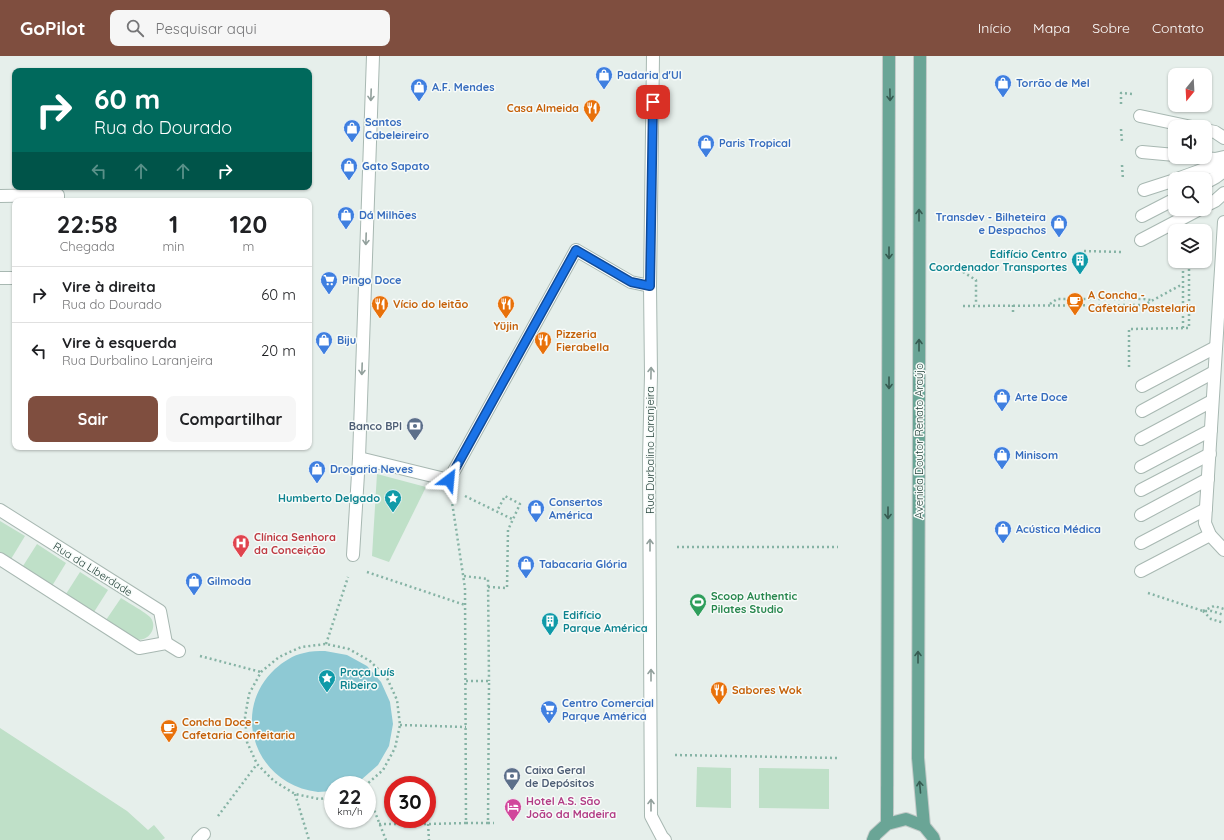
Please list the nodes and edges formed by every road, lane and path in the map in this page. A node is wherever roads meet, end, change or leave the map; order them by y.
1 (373, 56) edge
2 (653, 56) edge
3 (889, 56) edge
4 (920, 56) edge
5 (1140, 116) dead end
6 (1168, 122) edge
7 (1212, 131) edge
8 (1224, 138) edge
9 (1142, 152) dead end
10 (1168, 154) edge
11 (1224, 157) edge
12 (1212, 159) edge
13 (1224, 162) edge
14 (1224, 171) edge
15 (1196, 172) edge
16 (1212, 179) edge
17 (1168, 182) edge
18 (1144, 190) dead end
19 (1224, 193) edge
20 (0, 196) edge
21 (58, 198) edge
22 (1212, 202) edge
23 (1168, 203) edge
24 (1142, 216) dead end
25 (1187, 216) edge
26 (1224, 222) edge
27 (1141, 240) dead end
28 (1084, 251) dead end
29 (1124, 252) dead end
30 (1183, 268) edge
31 (963, 272) dead end
32 (0, 278) edge
33 (12, 278) edge
34 (650, 286) junction
35 (1183, 286) junction
36 (1153, 300) junction
37 (1050, 304) junction
38 (976, 305) junction
39 (1013, 305) junction
40 (963, 306) dead end
41 (1013, 312) dead end
42 (1183, 328) dead end
43 (1216, 347) junction
44 (1214, 372) junction
45 (1142, 386) dead end
46 (1212, 402) junction
47 (1142, 411) dead end
48 (1211, 430) junction
49 (1141, 439) dead end
50 (1210, 454) junction
51 (359, 458) junction
52 (1142, 467) dead end
53 (1208, 479) junction
54 (449, 480) junction
55 (1141, 490) dead end
56 (480, 503) dead end
57 (1206, 509) junction
58 (0, 510) edge
59 (497, 511) junction
60 (1141, 515) dead end
61 (512, 519) junction
62 (1210, 535) junction
63 (1141, 543) dead end
64 (677, 547) dead end
65 (838, 547) dead end
66 (1224, 550) edge
67 (0, 559) edge
68 (352, 561) junction
69 (1141, 570) dead end
70 (464, 576) junction
71 (488, 587) junction
72 (465, 605) junction
73 (1224, 609) edge
74 (1203, 611) junction
75 (1224, 615) edge
76 (1224, 623) edge
77 (166, 643) junction
78 (326, 644) junction
79 (179, 651) joint
80 (261, 672) junction
81 (466, 681) junction
82 (488, 681) junction
83 (488, 694) junction
84 (494, 695) dead end
85 (400, 725) junction
86 (466, 727) junction
87 (675, 756) dead end
88 (837, 758) dead end
89 (257, 764) junction
90 (376, 776) edge
91 (295, 794) junction
92 (324, 798) edge
93 (376, 816) edge
94 (466, 823) junction
95 (488, 823) junction
96 (494, 823) dead end
97 (379, 824) junction
98 (384, 824) edge
99 (436, 824) edge
100 (886, 824) junction
101 (924, 826) junction
102 (428, 828) edge
103 (201, 837) edge
104 (309, 840) edge
105 (386, 840) edge
106 (429, 840) edge
107 (665, 840) edge
108 (873, 840) edge
109 (934, 840) edge

1 -> 51 street
2 - 34 street, Rua Durbalino Laranjeira
3 -> 100 main road
101 -> 4 main road, Avenida Doutor Renato Araújo
5 - 6 street
7 - 8 street
9 - 10 street
11 - 12 street
13 - 15 street
14 - 16 street
17 - 18 street
19 - 22 street
20 - 21 street
23 - 24 street
25 - 27 street
26 - 43 street
28 - 29 path
30 - 35 path
31 - 38 path
32 - 33 street
34 - 54 street
107 -> 34 street, Rua Durbalino Laranjeira
35 - 36 path
35 - 42 path
36 - 37 path
36 - 37 path
37 - 39 path
38 - 39 path
38 - 40 path
39 - 41 path
43 - 44 street
43 - 45 street
44 - 46 street
44 - 47 street
46 - 48 street
46 - 49 street
48 - 50 street
48 - 52 street
50 - 53 street
50 - 55 street
51 - 54 street
51 - 68 street
53 - 57 street
53 - 60 street
54 - 70 path
56 - 59 path
57 - 62 street
57 - 63 street
58 - 77 street, Rua da Liberdade
59 - 61 path
59 - 61 path
61 - 71 path
62 - 66 street
62 - 69 street
64 - 65 path
67 - 77 street
68 - 72 path
68 - 78 path
70 - 71 path
70 - 72 path
71 - 82 path
72 - 81 path
73 - 74 path
74 - 75 path
74 - 76 path
77 - 79 street
78 - 80 path
78 - 85 path
79 - 80 path
80 - 89 path
81 - 82 path
81 - 86 path
82 - 83 path
83 - 84 path
83 - 95 path
85 - 86 path
85 - 90 path
86 - 94 path
87 - 88 path
89 - 91 path
89 - 103 path
91 - 92 path
91 - 104 path
93 - 97 path
94 - 95 path
94 - 99 path
95 - 96 path
97 - 98 path
97 - 105 path
100 - 101 main road
100 - 108 main road
101 - 109 main road
102 - 106 path

